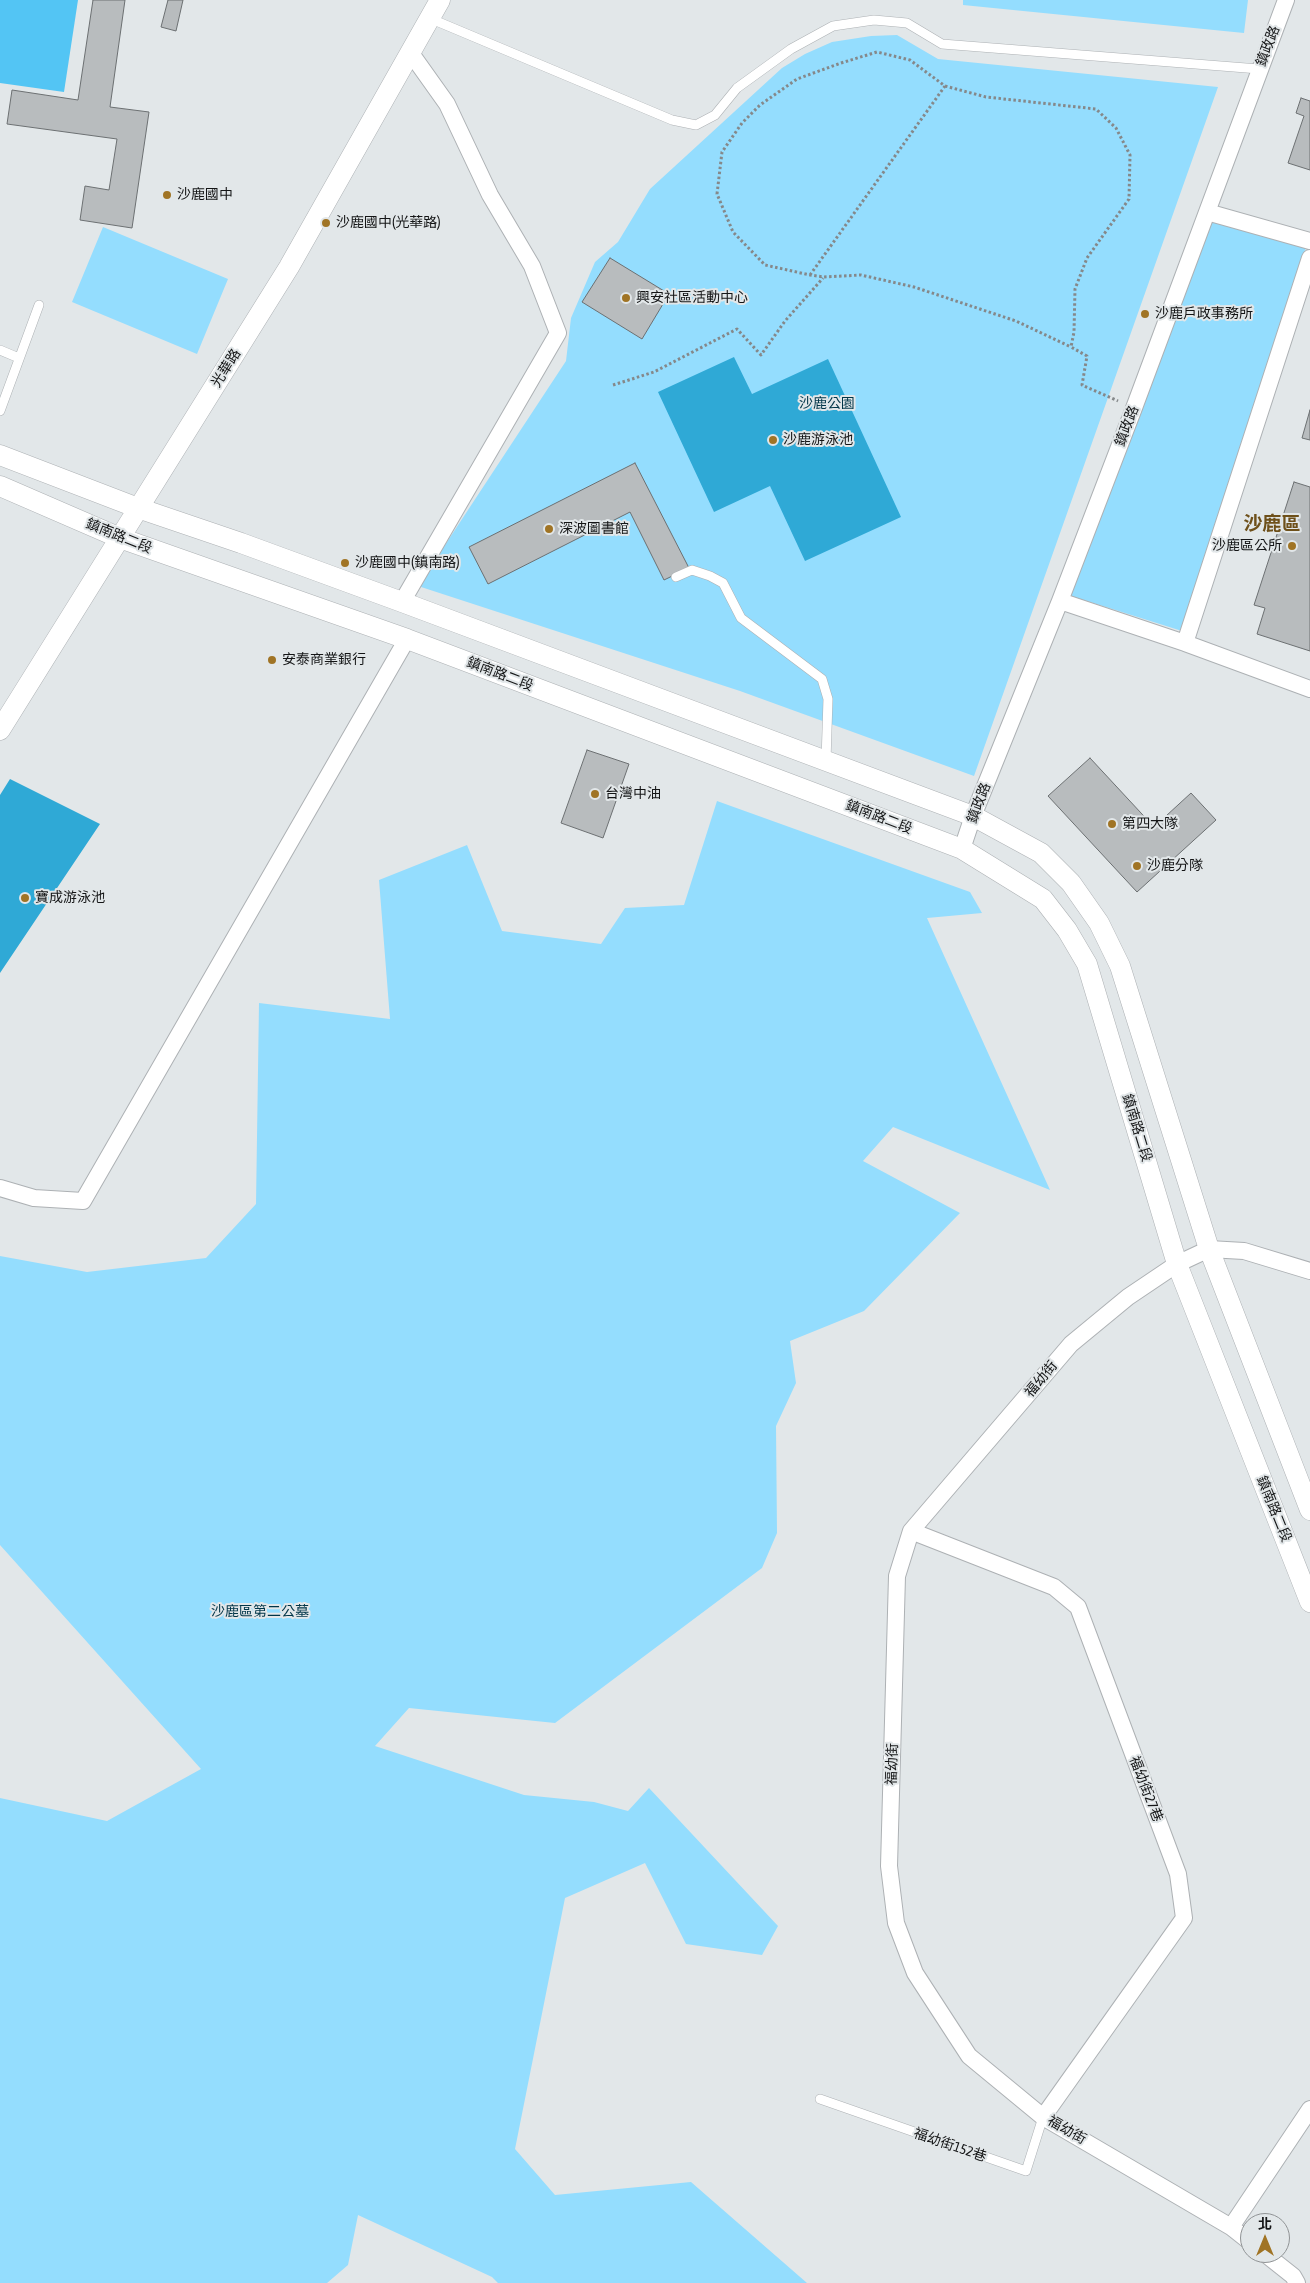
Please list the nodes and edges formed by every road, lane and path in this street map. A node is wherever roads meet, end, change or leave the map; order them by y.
1 (440, 0) edge
2 (1286, 0) edge
3 (429, 18) junction
4 (410, 52) junction
5 (1259, 69) junction
6 (945, 86) junction
7 (1207, 212) junction
8 (1310, 241) edge
9 (1310, 258) edge
10 (810, 275) junction
11 (824, 278) junction
12 (39, 305) dead end
13 (1071, 347) junction
14 (0, 350) edge
15 (20, 358) junction
16 (613, 385) dead end
17 (1134, 408) junction
18 (0, 411) edge
19 (0, 455) edge
20 (0, 486) edge
21 (138, 508) junction
22 (120, 538) junction
23 (676, 577) dead end
24 (1060, 601) junction
25 (402, 602) junction
26 (407, 639) junction
27 (1185, 643) junction
28 (1310, 688) edge
29 (0, 730) edge
30 (826, 762) junction
31 (973, 816) junction
32 (962, 849) junction
33 (0, 1188) edge
34 (1209, 1249) junction
35 (1177, 1264) junction
36 (1310, 1271) edge
37 (1310, 1510) edge
38 (911, 1531) junction
39 (1310, 1602) edge
40 (820, 2099) dead end
41 (1310, 2109) edge
42 (1043, 2116) junction
43 (1231, 2227) junction
44 (1240, 2234) edge
45 (1277, 2263) edge
46 (1297, 2283) edge

1 - 3 street, 光華路
2 - 5 street, 鎮政路
3 - 4 street, 光華路
3 - 5 lane
4 - 21 street, 光華路
4 - 25 street
5 - 7 street, 鎮政路
6 - 10 path
6 - 10 path
6 - 13 path
7 - 8 street
7 - 17 street, 鎮政路
9 - 27 street
10 - 11 path
11 - 13 path
11 - 16 path
12 - 15 lane
13 - 17 path
14 - 15 lane
15 - 18 lane
17 - 24 street, 鎮政路
19 - 21 street
20 - 22 street, 鎮南路二段
21 - 22 street, 光華路
21 - 25 street
22 - 26 street, 鎮南路二段
22 - 29 street, 光華路
23 - 30 lane
24 - 27 street
24 - 31 street, 鎮政路
25 - 30 street
26 - 32 street, 鎮南路二段
26 - 33 street
27 - 28 street
30 - 31 street
31 - 32 street, 鎮政路
31 - 34 street
32 - 35 street, 鎮南路二段
34 - 35 street, 福幼街
34 - 36 street
34 - 37 street
35 - 38 street, 福幼街
35 - 39 street, 鎮南路二段
38 - 42 street, 福幼街
38 - 42 street, 福幼街27巷
40 - 42 lane, 福幼街152巷
41 - 43 street
42 - 43 street, 福幼街
43 - 44 street, 福幼街
45 - 46 street

